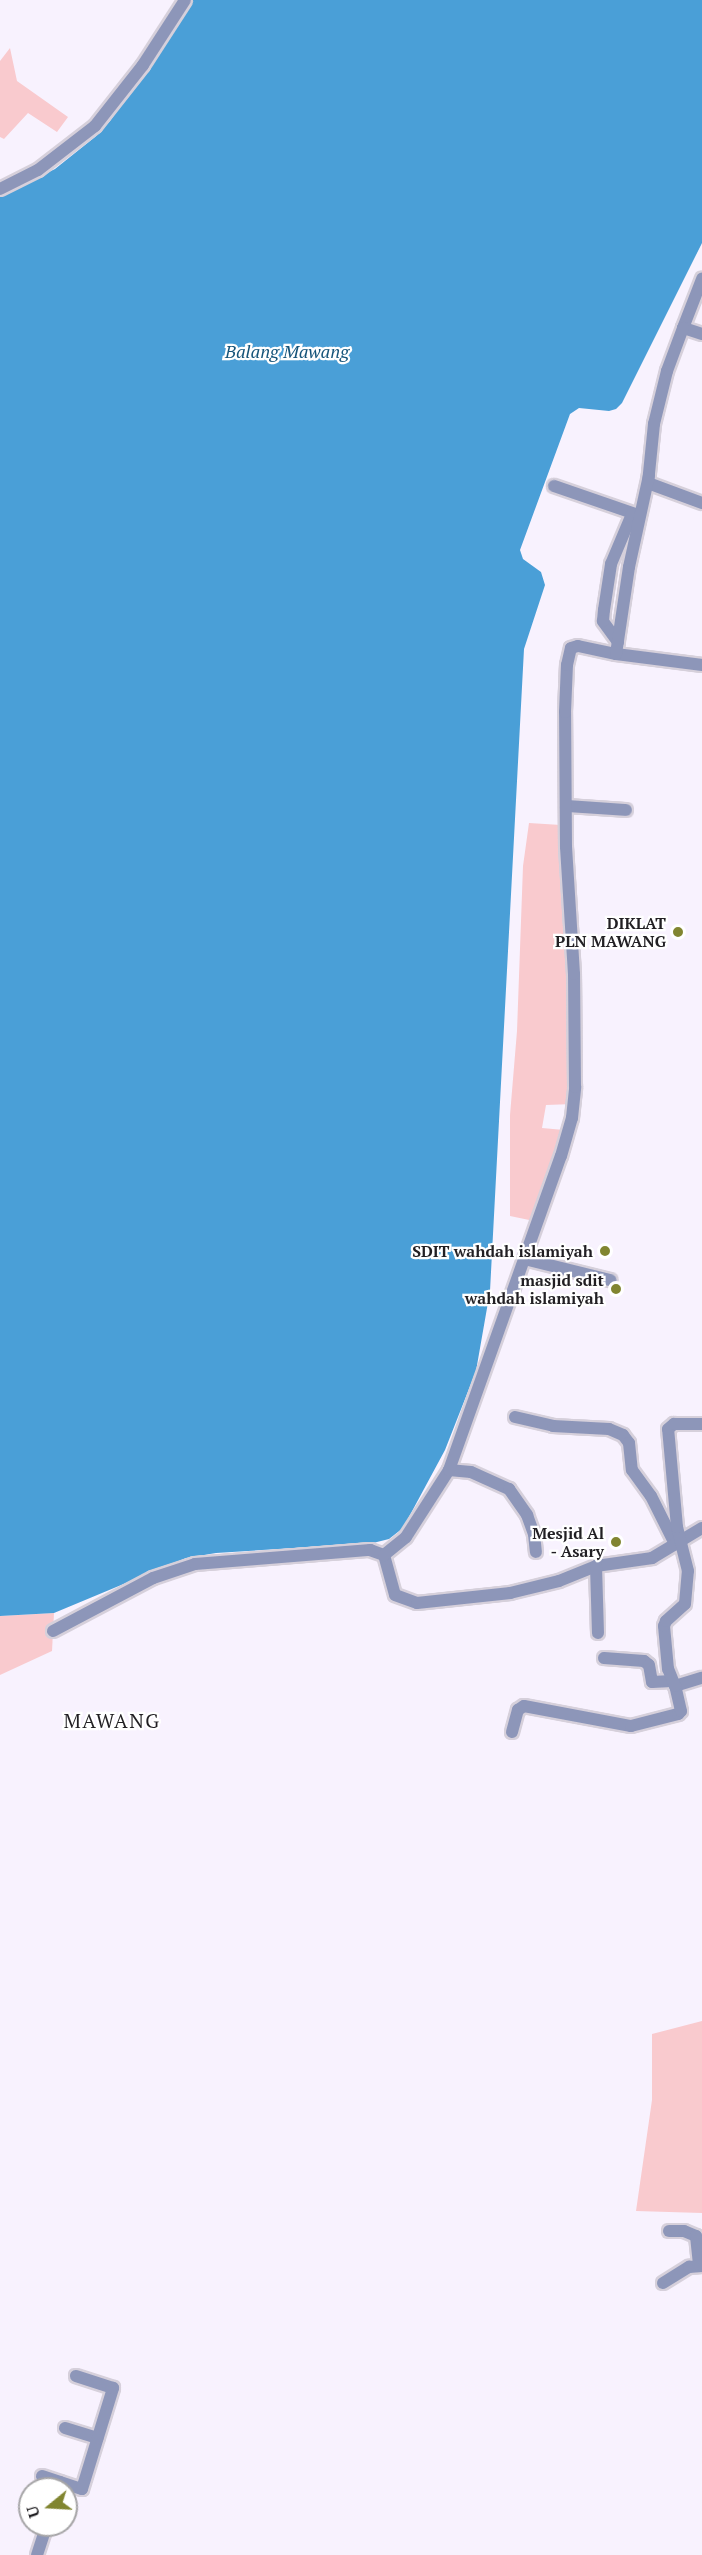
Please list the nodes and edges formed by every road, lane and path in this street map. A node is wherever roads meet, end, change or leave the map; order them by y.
1 (185, 0) edge
2 (0, 189) edge
3 (702, 279) edge
4 (683, 328) junction
5 (702, 334) edge
6 (648, 479) junction
7 (558, 487) dead end
8 (702, 503) edge
9 (636, 515) junction
10 (617, 648) junction
11 (702, 666) edge
12 (566, 806) junction
13 (626, 810) dead end
14 (525, 1260) junction
15 (610, 1280) dead end
16 (515, 1417) dead end
17 (702, 1424) edge
18 (448, 1470) junction
19 (702, 1528) edge
20 (678, 1542) junction
21 (536, 1552) dead end
22 (384, 1555) junction
23 (596, 1566) junction
24 (53, 1631) dead end
25 (598, 1633) dead end
26 (604, 1658) dead end
27 (702, 1678) edge
28 (674, 1683) junction
29 (512, 1732) dead end
30 (669, 2231) dead end
31 (700, 2265) edge
32 (663, 2283) dead end
33 (76, 2376) dead end
34 (65, 2428) dead end
35 (98, 2438) junction
36 (78, 2488) edge
37 (43, 2537) edge
38 (37, 2555) edge

1 - 2 street
3 - 4 street
4 - 5 street
4 - 6 street
6 - 8 street
6 - 9 street
7 - 9 street
9 - 10 street
9 - 10 street
10 - 11 street
10 - 12 street
12 - 13 street
12 - 14 street
14 - 15 street
14 - 18 street
16 - 20 street
17 - 20 street
18 - 21 street
18 - 22 street
19 - 20 street
20 - 23 street
20 - 28 street
22 - 23 street
22 - 24 street
23 - 25 street
26 - 28 street
27 - 28 street
28 - 29 street
30 - 31 street
31 - 32 street
33 - 35 street
34 - 35 street
35 - 36 street
37 - 38 street

